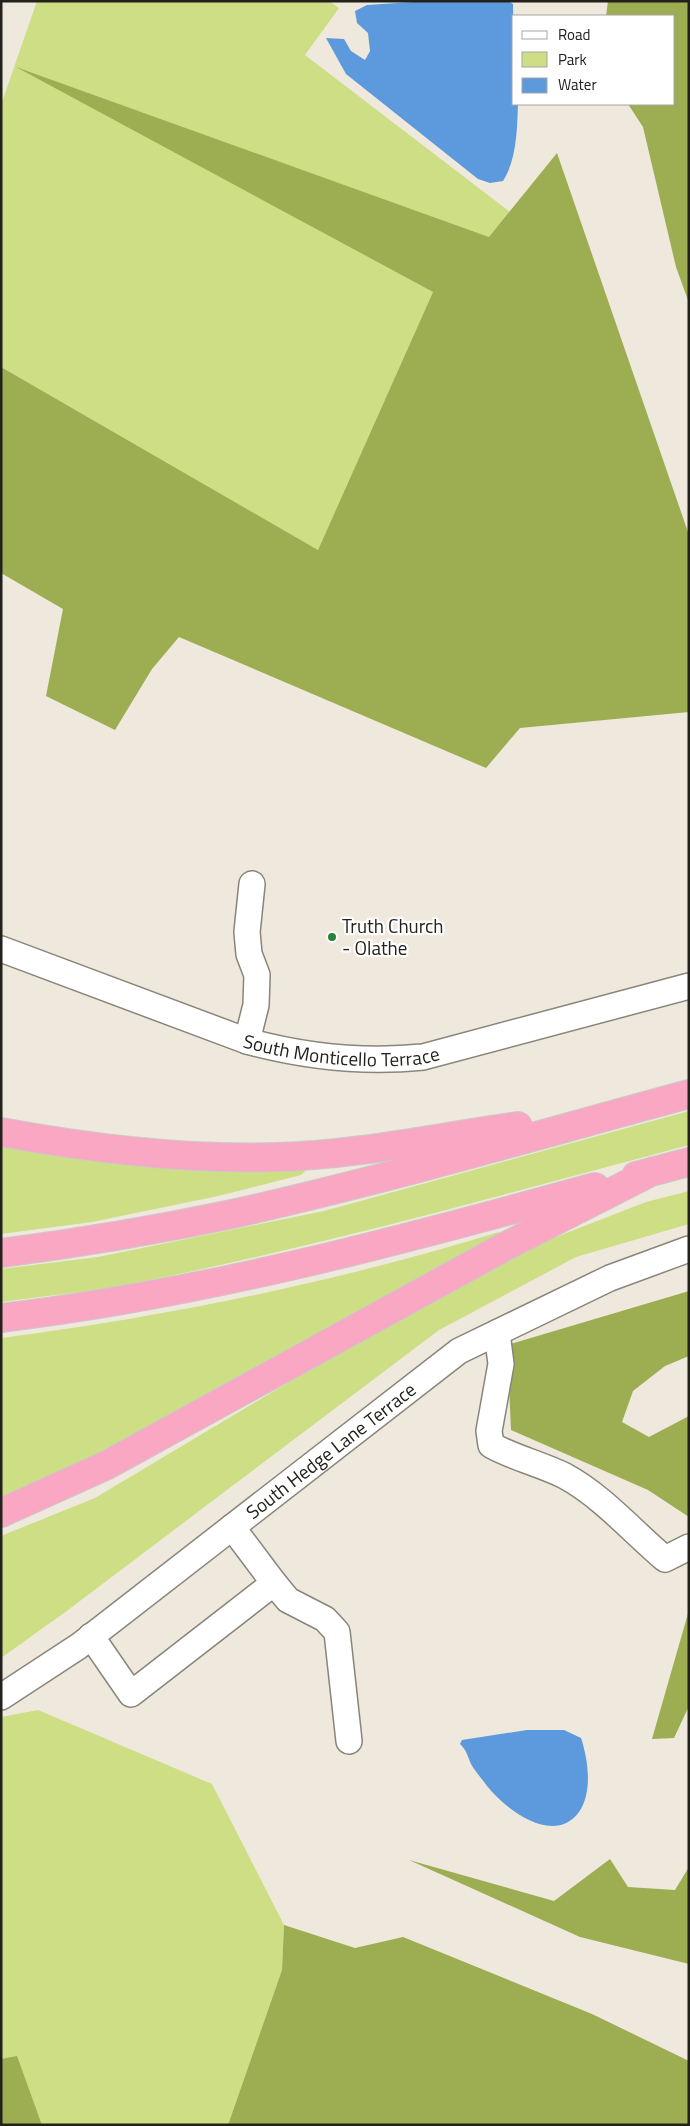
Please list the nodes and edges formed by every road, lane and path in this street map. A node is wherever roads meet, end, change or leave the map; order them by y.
1 (252, 884) dead end
2 (1, 949) edge
3 (689, 986) edge
4 (247, 1041) junction
5 (689, 1094) edge
6 (638, 1108) junction
7 (1, 1132) edge
8 (689, 1162) edge
9 (653, 1171) junction
10 (689, 1249) edge
11 (1, 1253) edge
12 (1, 1318) edge
13 (497, 1333) junction
14 (1, 1513) edge
15 (232, 1527) junction
16 (689, 1547) edge
17 (274, 1583) junction
18 (91, 1636) junction
19 (1, 1697) edge
20 (349, 1741) dead end

1 - 4 street
2 - 4 street, South Monticello Terrace
3 - 4 street, South Monticello Terrace
5 - 6 highway
6 - 7 highway
6 - 11 highway
8 - 9 highway
9 - 12 highway
9 - 14 highway
10 - 13 street, South Hedge Lane Terrace
13 - 15 street, South Hedge Lane Terrace
13 - 16 street
15 - 17 street
15 - 18 street, South Hedge Lane Terrace
17 - 18 street
17 - 20 street
18 - 19 street, South Hedge Lane Terrace

